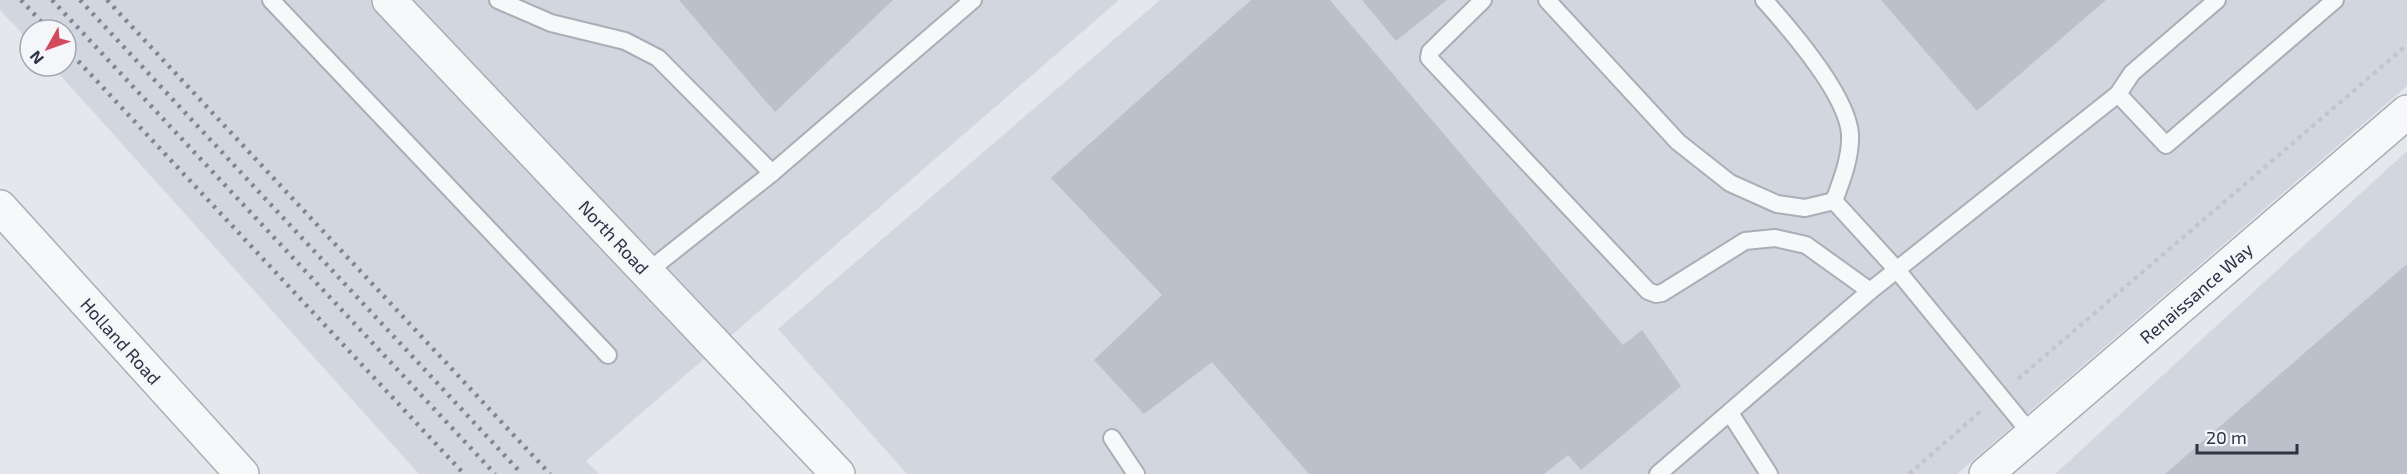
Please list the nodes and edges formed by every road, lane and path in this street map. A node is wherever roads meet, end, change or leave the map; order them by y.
1 (389, 0) edge
2 (498, 0) edge
3 (973, 0) edge
4 (1483, 0) edge
5 (1547, 0) edge
6 (1764, 0) edge
7 (2217, 0) edge
8 (2335, 0) edge
9 (279, 3) edge
10 (2407, 45) edge
11 (2118, 94) junction
12 (2407, 112) edge
13 (772, 173) junction
14 (1834, 201) junction
15 (0, 207) edge
16 (1897, 270) junction
17 (647, 272) junction
18 (1870, 291) junction
19 (608, 355) dead end
20 (1999, 395) junction
21 (1730, 413) junction
22 (2032, 435) junction
23 (1112, 438) dead end
24 (242, 474) edge
25 (838, 474) edge
26 (1136, 474) edge
27 (1658, 474) edge
28 (1769, 474) edge
29 (1909, 474) edge
30 (1986, 474) edge

1 - 17 street, North Road
2 - 13 lane
3 - 13 lane
4 - 18 lane
5 - 14 lane
6 - 14 lane
7 - 11 lane
8 - 11 lane
9 - 19 lane
10 - 20 path
11 - 16 lane
12 - 22 street, Renaissance Way
13 - 17 lane
14 - 16 lane
15 - 24 street, Holland Road
16 - 18 lane
16 - 20 lane
17 - 25 street, North Road
18 - 21 lane
20 - 22 lane
20 - 29 path
21 - 27 lane
21 - 28 lane
22 - 30 street, Renaissance Way
23 - 26 lane

